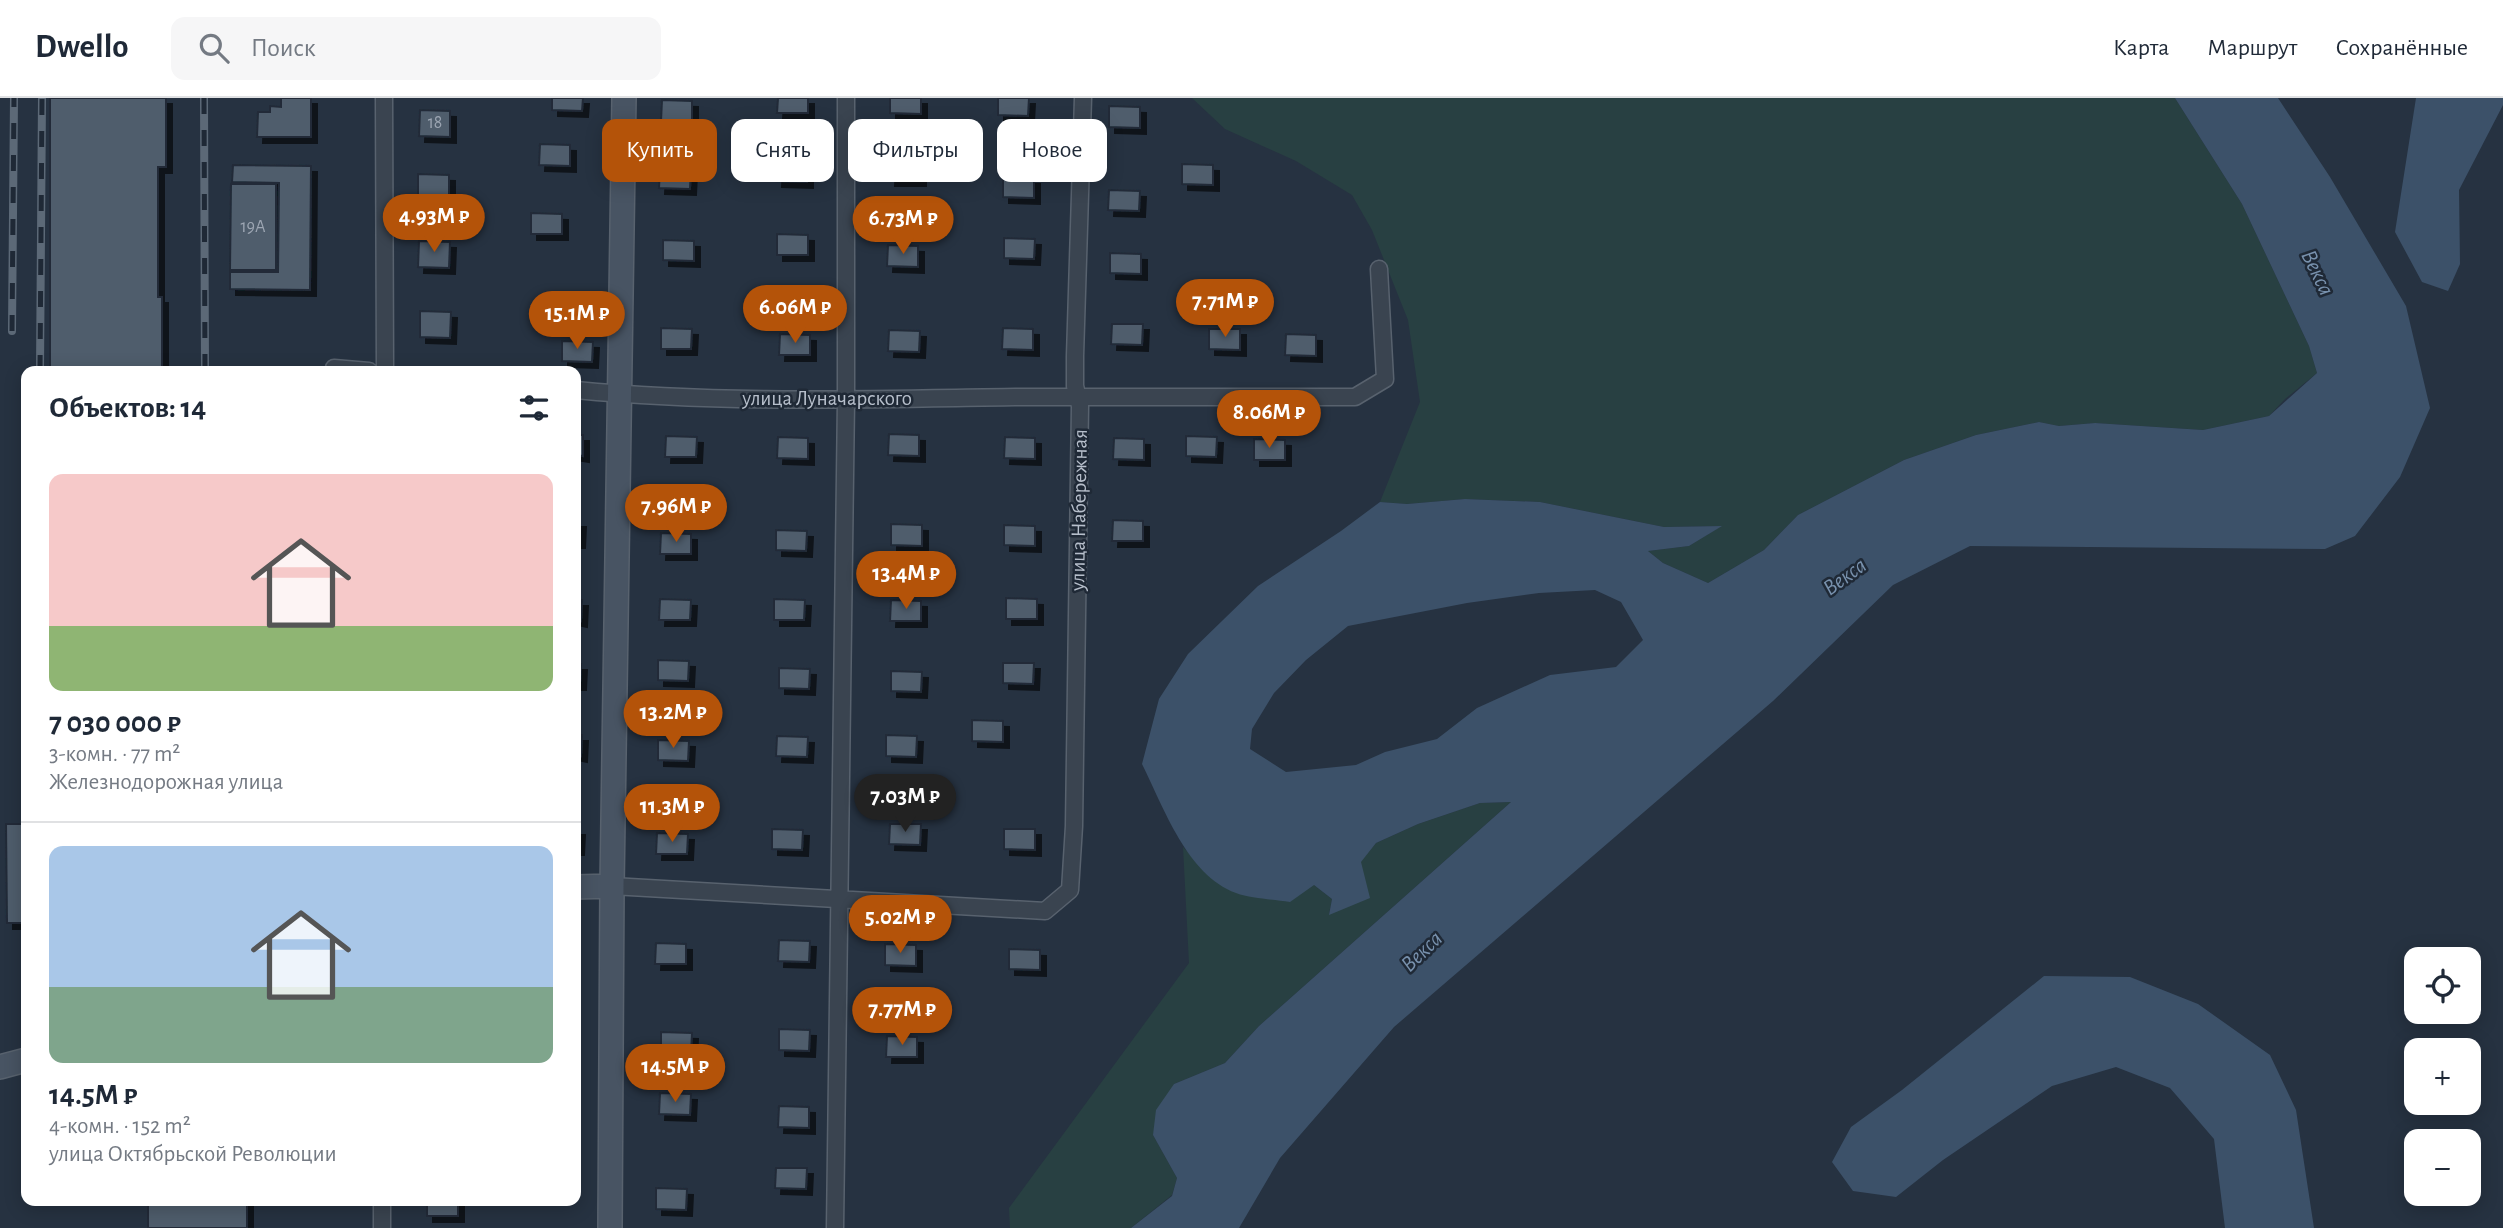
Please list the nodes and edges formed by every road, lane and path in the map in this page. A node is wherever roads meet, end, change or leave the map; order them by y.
1 (384, 98) edge
2 (624, 98) edge
3 (846, 98) edge
4 (1083, 98) edge
5 (1379, 269) dead end
6 (385, 366) edge
7 (581, 391) edge
8 (621, 395) junction
9 (1078, 396) junction
10 (846, 400) junction
11 (612, 886) junction
12 (581, 887) edge
13 (840, 900) junction
14 (21, 1061) edge
15 (0, 1067) edge
16 (382, 1206) edge
17 (382, 1228) edge
18 (610, 1228) edge
19 (835, 1228) edge

1 - 6 street
2 - 8 street
3 - 10 street
4 - 9 street, улица Набережная
5 - 9 street, улица Луначарского
7 - 8 street, улица Луначарского
8 - 10 street, улица Луначарского
8 - 11 street
9 - 10 street, улица Луначарского
9 - 13 street, улица Набережная
10 - 13 street
11 - 12 street
11 - 13 street
11 - 18 street
13 - 19 street
14 - 15 street
16 - 17 street

